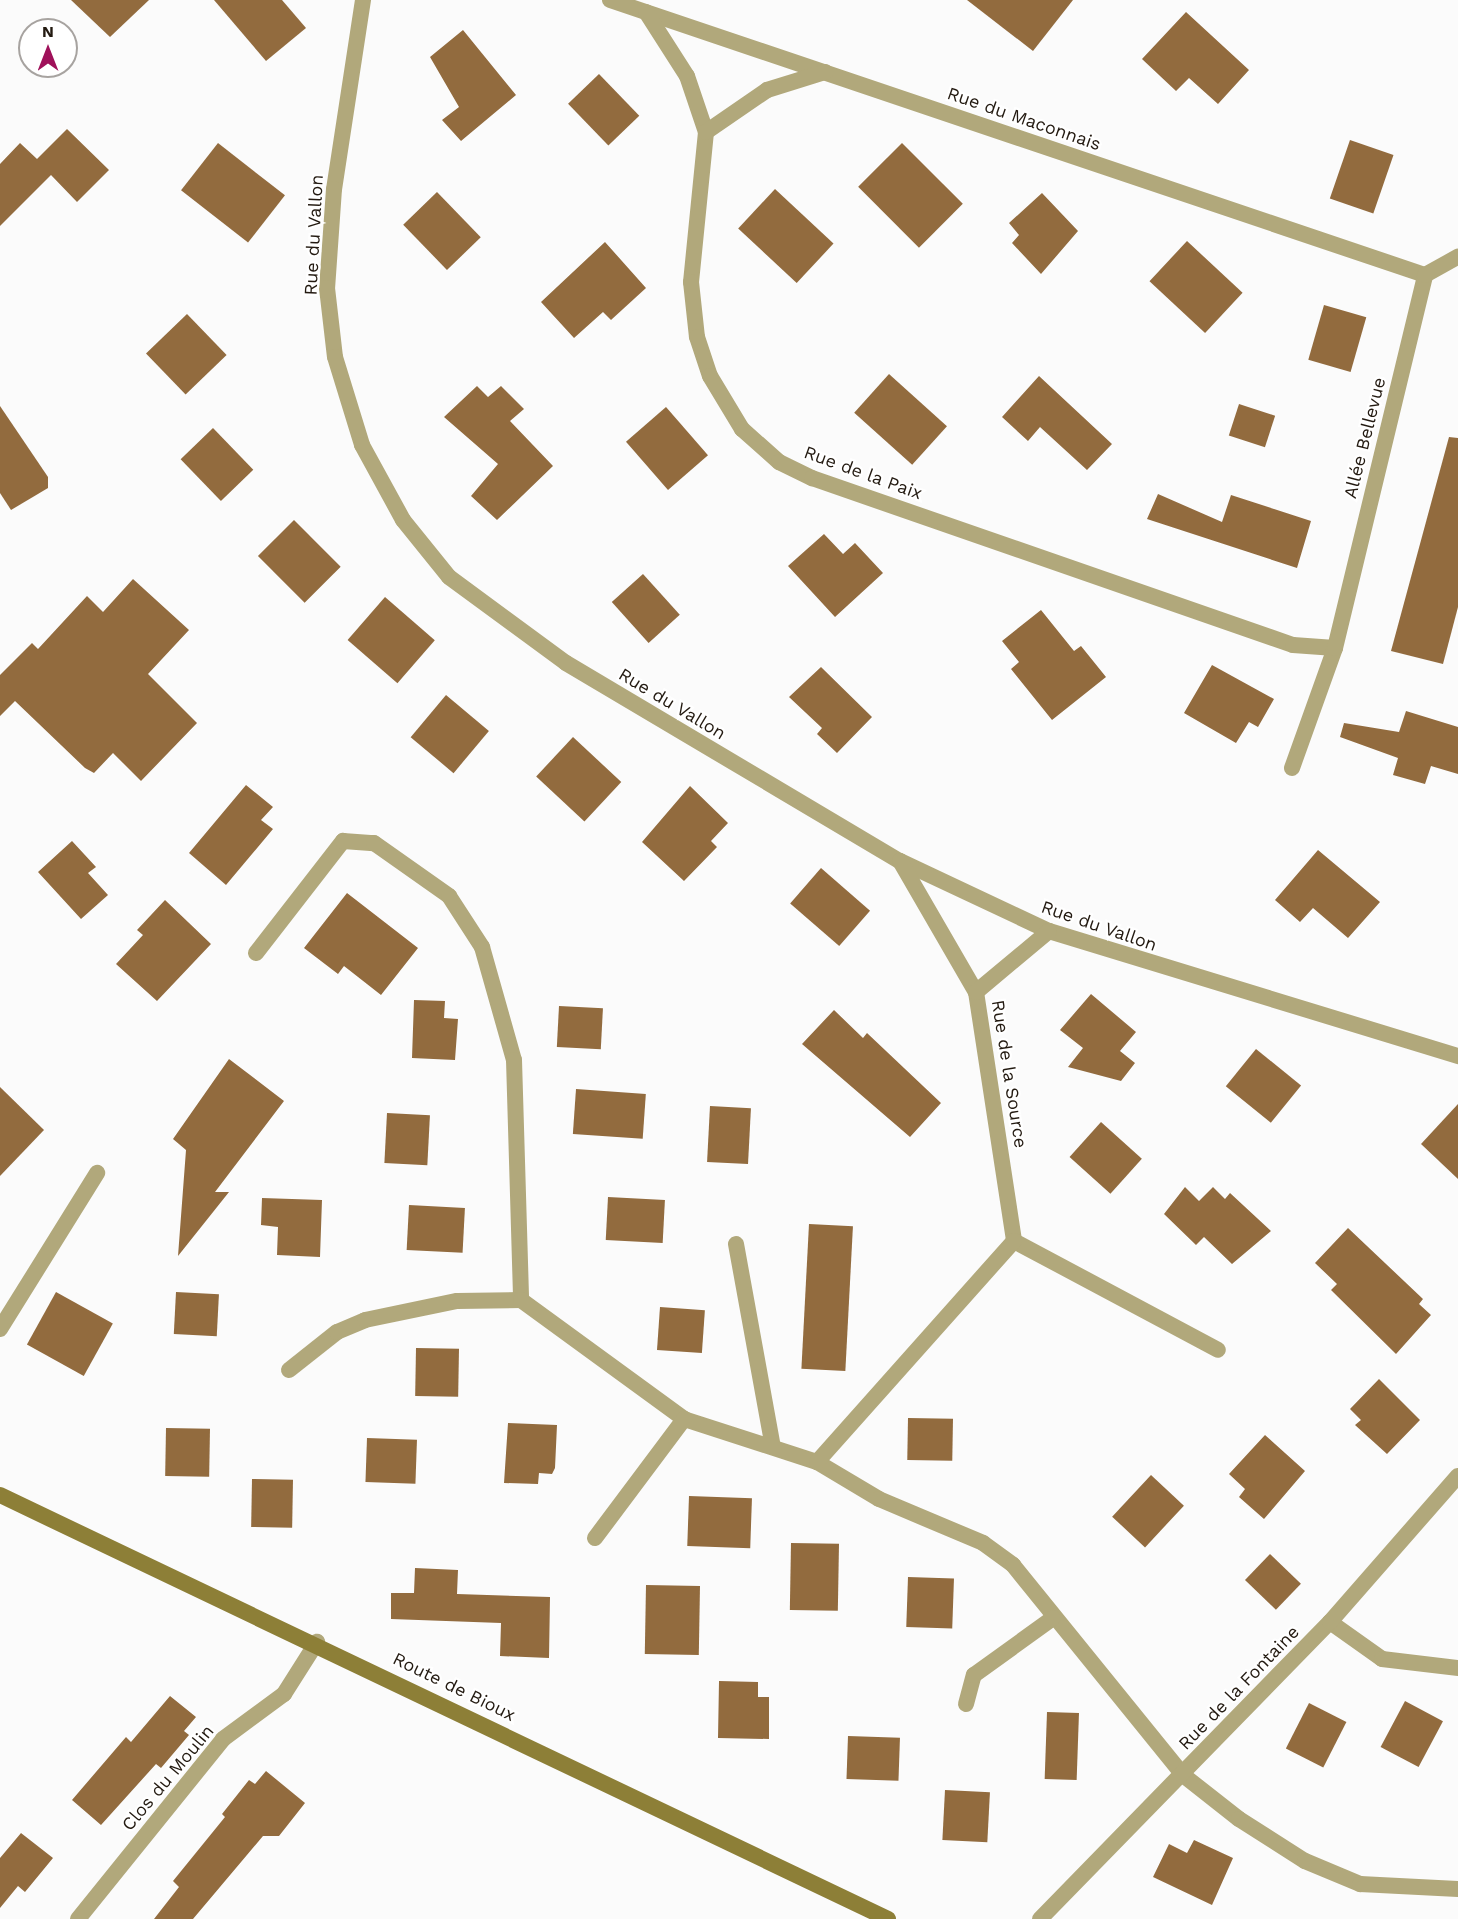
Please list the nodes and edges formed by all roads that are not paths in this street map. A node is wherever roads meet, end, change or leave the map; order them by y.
1 (363, 0) edge
2 (610, 0) edge
3 (646, 12) junction
4 (825, 72) junction
5 (706, 132) junction
6 (1458, 257) edge
7 (1425, 275) junction
8 (1335, 648) junction
9 (1293, 768) dead end
10 (900, 861) junction
11 (1048, 931) junction
12 (256, 953) dead end
13 (976, 992) junction
14 (1458, 1056) edge
15 (97, 1173) dead end
16 (1014, 1241) junction
17 (736, 1244) dead end
18 (521, 1300) junction
19 (0, 1329) edge
20 (1218, 1350) dead end
21 (289, 1370) dead end
22 (684, 1419) junction
23 (773, 1448) junction
24 (818, 1462) junction
25 (1458, 1476) edge
26 (0, 1495) edge
27 (595, 1538) dead end
28 (1053, 1618) junction
29 (1330, 1622) junction
30 (317, 1642) junction
31 (1458, 1668) edge
32 (966, 1704) dead end
33 (1183, 1775) junction
34 (1458, 1889) edge
35 (78, 1919) edge
36 (888, 1919) edge
37 (1040, 1919) edge

1 - 10 street, Rue du Vallon
2 - 3 street, Rue du Maconnais
3 - 4 street, Rue du Maconnais
3 - 5 street, Rue de la Paix
4 - 5 street
4 - 7 street, Rue du Maconnais
5 - 8 street, Rue de la Paix
6 - 7 street
7 - 8 street, Allée Bellevue
8 - 9 street, Allée Bellevue
10 - 11 street, Rue du Vallon
10 - 13 street, Rue de la Source
11 - 13 street
11 - 14 street, Rue du Vallon
12 - 18 street
13 - 16 street, Rue de la Source
15 - 19 street
16 - 20 street
16 - 24 street
17 - 23 street
18 - 21 street
18 - 22 street
22 - 23 street
22 - 27 street
23 - 24 street
24 - 28 street
25 - 29 street, Rue de la Fontaine
26 - 30 main road, Route de Bioux
28 - 32 street
28 - 33 street
29 - 31 street
29 - 33 street, Rue de la Fontaine
30 - 35 street, Clos du Moulin
30 - 36 main road, Route de Bioux
33 - 34 street
33 - 37 street, Rue de la Fontaine

